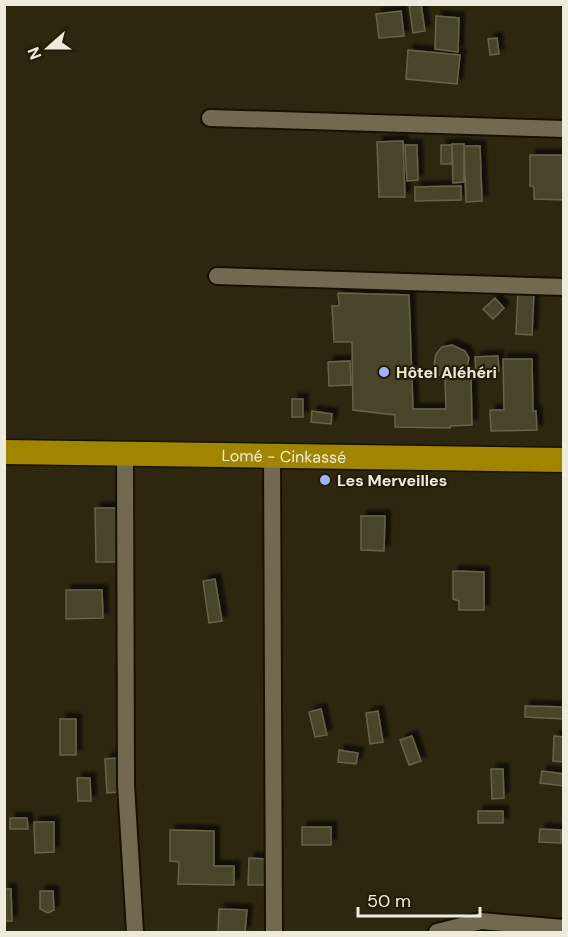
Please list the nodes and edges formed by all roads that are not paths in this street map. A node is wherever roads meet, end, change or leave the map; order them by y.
1 (210, 118) dead end
2 (564, 129) edge
3 (217, 276) dead end
4 (564, 287) edge
5 (4, 452) edge
6 (125, 453) junction
7 (272, 455) junction
8 (564, 460) edge
9 (564, 928) edge
10 (135, 933) edge
11 (274, 933) edge
12 (437, 933) edge

1 - 2 street
3 - 4 street
5 - 6 highway, Lomé - Cinkassé
6 - 7 highway, Lomé - Cinkassé
6 - 10 street
7 - 8 highway, Lomé - Cinkassé
7 - 11 street
9 - 12 street

